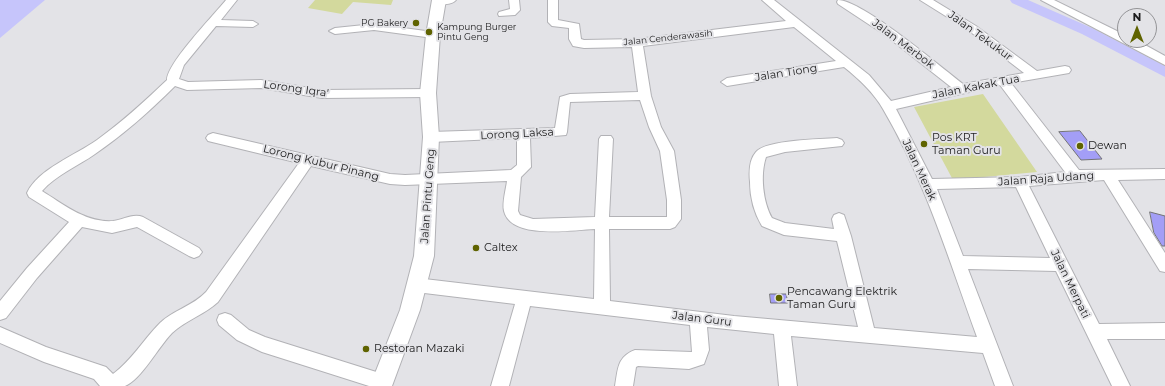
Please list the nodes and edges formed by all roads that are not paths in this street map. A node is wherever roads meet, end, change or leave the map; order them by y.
1 (232, 0) edge
2 (443, 0) edge
3 (514, 0) edge
4 (553, 0) edge
5 (767, 0) edge
6 (925, 0) edge
7 (1046, 0) edge
8 (842, 2) dead end
9 (503, 14) dead end
10 (211, 23) junction
11 (796, 23) junction
12 (253, 24) dead end
13 (335, 31) dead end
14 (433, 34) junction
15 (1117, 35) edge
16 (637, 43) junction
17 (1142, 48) edge
18 (1165, 61) edge
19 (846, 63) junction
20 (1065, 70) dead end
21 (1034, 75) junction
22 (173, 81) junction
23 (1003, 81) junction
24 (726, 82) dead end
25 (961, 89) junction
26 (428, 93) junction
27 (645, 96) junction
28 (888, 106) junction
29 (523, 134) junction
30 (431, 137) junction
31 (213, 138) dead end
32 (606, 139) dead end
33 (837, 143) dead end
34 (308, 160) junction
35 (1165, 174) edge
36 (514, 175) junction
37 (1108, 175) junction
38 (1076, 176) junction
39 (430, 179) junction
40 (1020, 182) junction
41 (928, 184) junction
42 (839, 219) dead end
43 (79, 221) junction
44 (602, 223) junction
45 (844, 236) junction
46 (194, 252) dead end
47 (958, 262) junction
48 (1061, 265) junction
49 (1165, 266) edge
50 (416, 284) junction
51 (524, 298) junction
52 (602, 307) junction
53 (0, 313) edge
54 (698, 318) junction
55 (225, 320) dead end
56 (782, 327) junction
57 (1165, 331) edge
58 (1093, 332) junction
59 (0, 335) edge
60 (868, 335) junction
61 (989, 346) junction
62 (382, 384) edge
63 (110, 386) edge
64 (500, 386) edge
65 (624, 386) edge
66 (788, 386) edge
67 (1004, 386) edge
68 (1121, 386) edge

1 - 10 street
2 - 14 main road, Jalan Pintu Geng
3 - 9 street
4 - 16 street, Jalan Cenderawasih
5 - 11 street, Jalan Merak
6 - 21 street, Jalan Tekukur
7 - 15 street
8 - 25 street, Jalan Merbok
10 - 12 street
10 - 22 street
11 - 16 street, Jalan Cenderawasih
11 - 19 street, Jalan Merak
13 - 14 street
14 - 26 main road, Jalan Pintu Geng
16 - 27 street
17 - 18 street
19 - 24 street, Jalan Tiong
19 - 28 street, Jalan Merak
20 - 21 street, Jalan Kakak Tua
21 - 23 street, Jalan Kakak Tua
22 - 26 street, Lorong Iqra'
22 - 43 street
23 - 25 street, Jalan Kakak Tua
23 - 38 street
25 - 28 street, Jalan Kakak Tua
26 - 30 main road, Jalan Pintu Geng
27 - 29 street, Lorong Laksa
27 - 44 street
28 - 41 street, Jalan Merak
29 - 30 street, Lorong Laksa
29 - 36 street
30 - 39 main road, Jalan Pintu Geng
31 - 34 street, Lorong Kubur Pinang
32 - 44 street
33 - 45 street
34 - 39 street, Lorong Kubur Pinang
34 - 63 street
35 - 37 street, Jalan Raja Udang
36 - 39 street, Lorong Kubur Pinang
36 - 44 street
37 - 38 street, Jalan Raja Udang
37 - 49 street
38 - 40 street, Jalan Raja Udang
39 - 50 main road, Jalan Pintu Geng
40 - 41 street, Jalan Raja Udang
40 - 48 street, Jalan Merpati
41 - 47 street, Jalan Merak
42 - 45 street
43 - 46 street
43 - 53 street
44 - 52 street
45 - 60 street
47 - 48 street
47 - 61 street, Jalan Merak
48 - 58 street, Jalan Merpati
50 - 51 street, Jalan Guru
50 - 62 main road, Jalan Pintu Geng
51 - 52 street, Jalan Guru
51 - 64 street
52 - 54 street, Jalan Guru
54 - 56 street, Jalan Guru
54 - 65 street
55 - 62 street
56 - 60 street, Jalan Guru
56 - 66 street
57 - 58 street
58 - 68 street, Jalan Merpati
59 - 63 street
60 - 61 street, Jalan Guru
61 - 67 street, Jalan Merak

